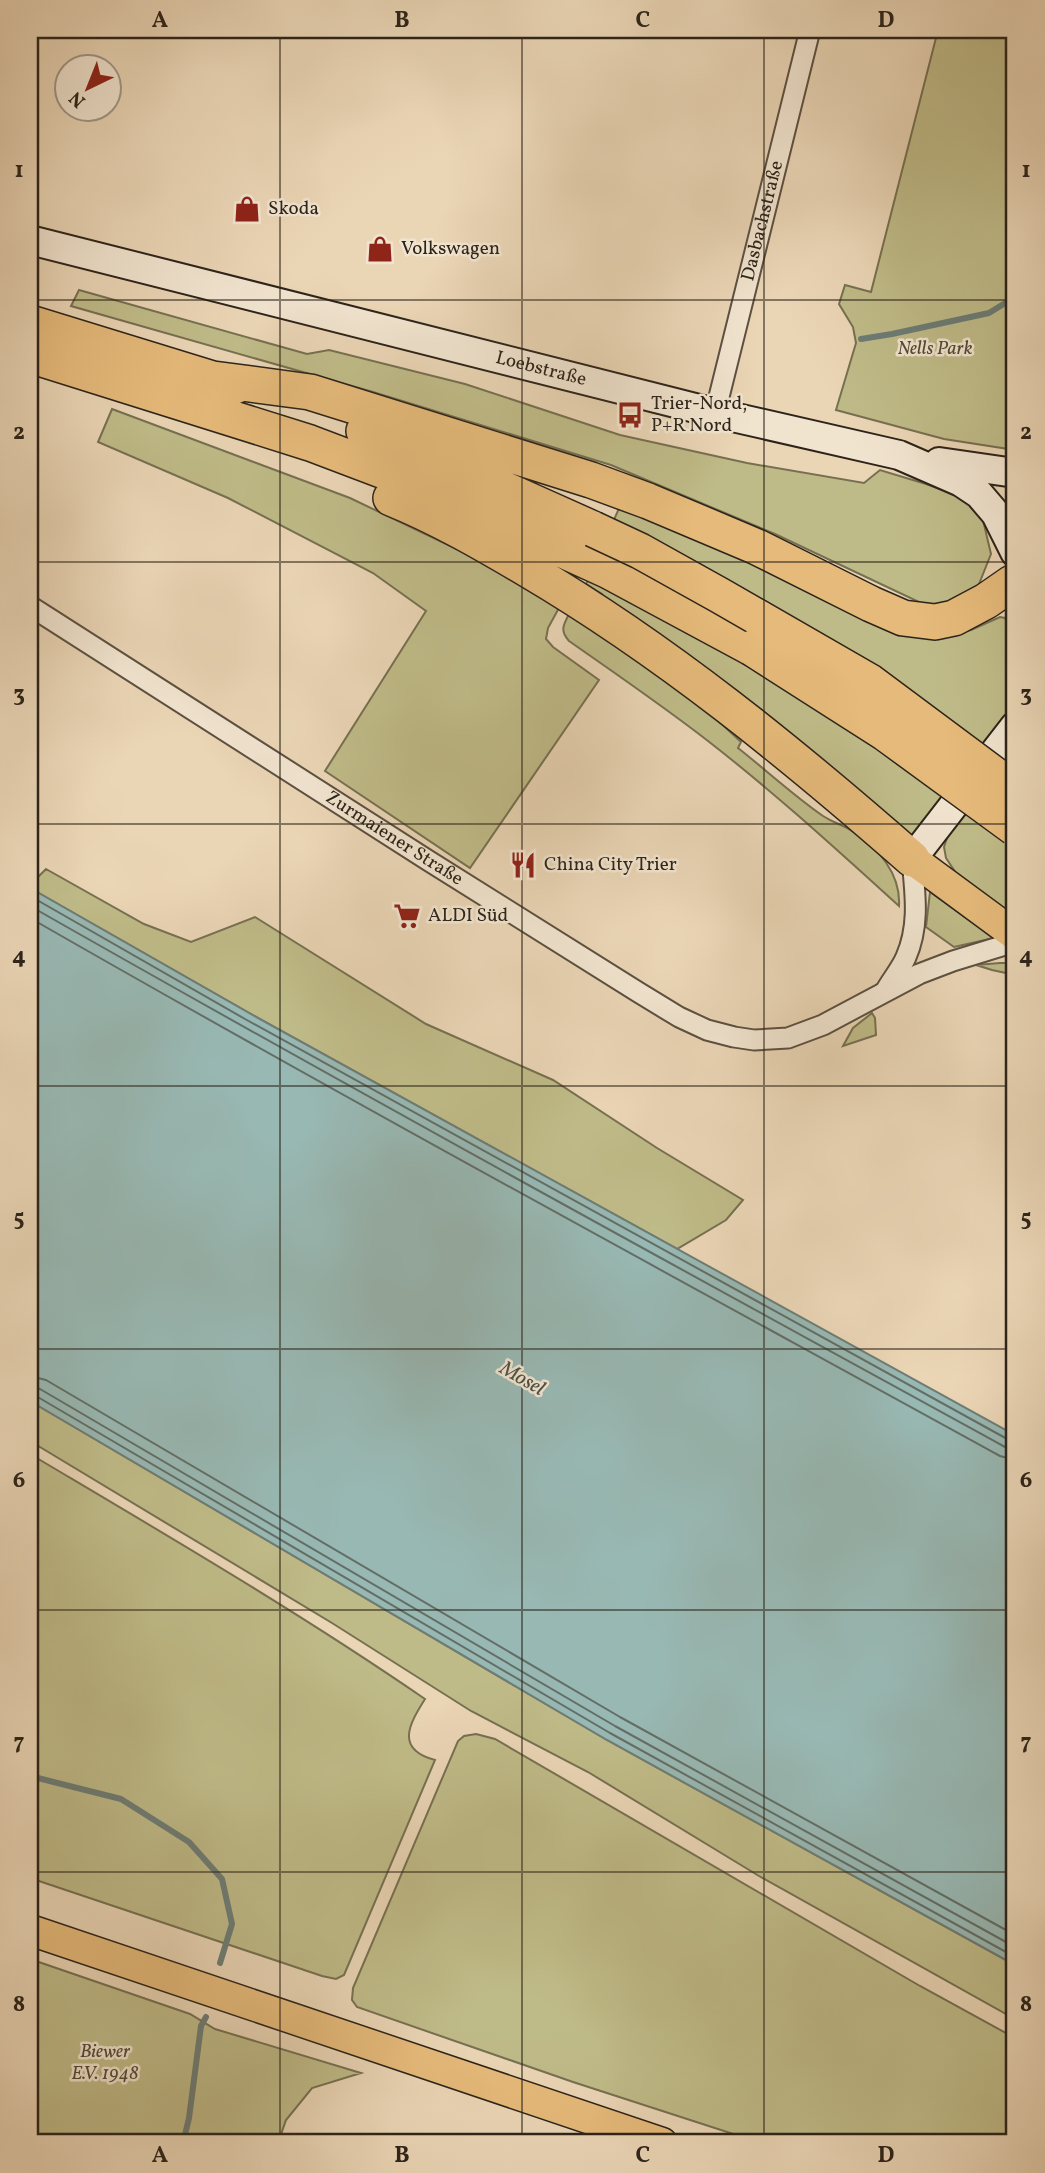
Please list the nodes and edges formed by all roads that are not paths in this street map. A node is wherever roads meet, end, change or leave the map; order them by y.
1 (810, 30) edge
2 (30, 240) edge
3 (30, 323) edge
4 (30, 355) edge
5 (213, 379) junction
6 (715, 413) junction
7 (265, 429) junction
8 (899, 455) junction
9 (1015, 473) edge
10 (586, 543) junction
11 (1014, 572) edge
12 (30, 606) edge
13 (1015, 726) edge
14 (1015, 790) edge
15 (1015, 828) edge
16 (912, 859) junction
17 (1015, 935) edge
18 (1015, 942) edge
19 (886, 990) junction
20 (30, 1930) edge
21 (662, 2143) edge

1 - 6 street, Dasbachstraße
2 - 6 main road, Loebstraße
3 - 5 highway
4 - 7 highway
5 - 10 highway
5 - 11 highway
6 - 8 main road, Loebstraße
7 - 10 highway
7 - 16 highway
8 - 9 main road
8 - 11 main road, Loebstraße
10 - 14 highway, bridge
10 - 15 highway, bridge
12 - 19 street, Zurmaiener Straße
13 - 16 main road
16 - 17 main road
16 - 19 street, Zurmaiener Straße
18 - 19 street, Zurmaiener Straße
20 - 21 main road

